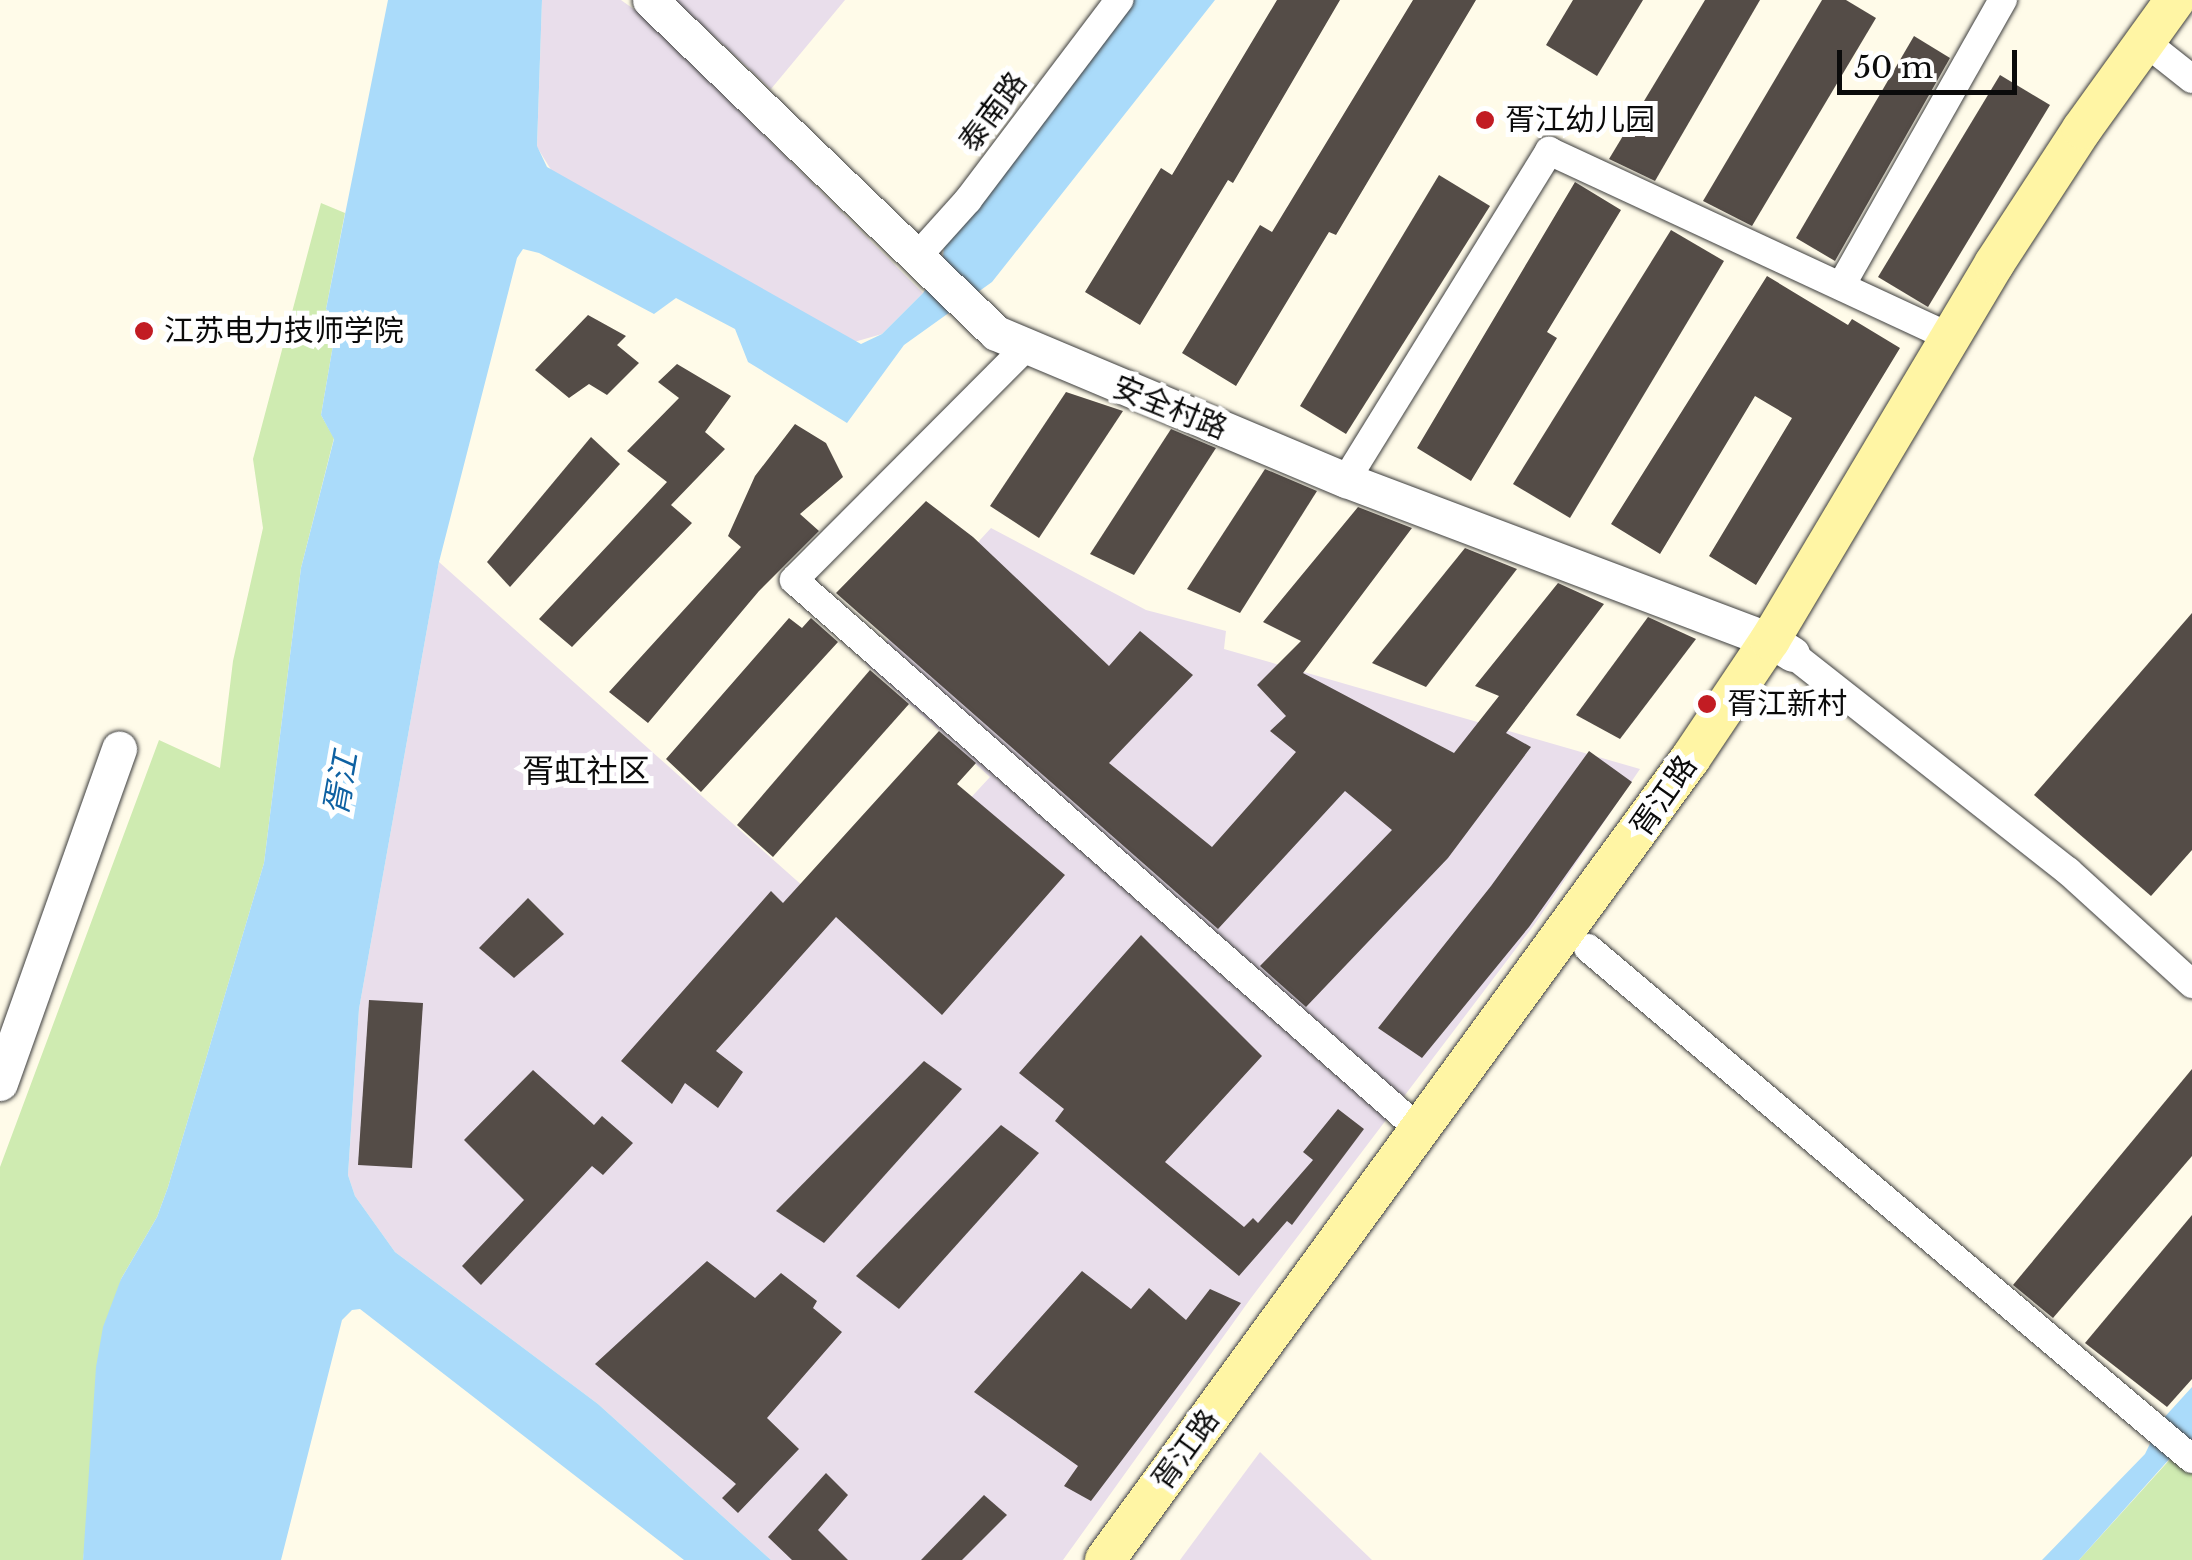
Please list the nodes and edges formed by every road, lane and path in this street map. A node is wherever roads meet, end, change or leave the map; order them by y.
1 (650, 0) edge
2 (1119, 0) edge
3 (2003, 0) edge
4 (2175, 0) edge
5 (2192, 22) edge
6 (2168, 59) edge
7 (922, 266) junction
8 (1841, 286) junction
9 (1950, 337) junction
10 (1024, 348) junction
11 (1346, 480) junction
12 (1781, 647) junction
13 (119, 749) dead end
14 (1588, 948) junction
15 (2192, 984) edge
16 (0, 1083) edge
17 (1421, 1132) junction
18 (2192, 1459) edge
19 (1104, 1560) edge
20 (1138, 1560) edge

1 - 7 street, 安全村路
2 - 7 street, 泰南路
3 - 8 street
4 - 6 main road, 胥江路
5 - 6 main road, 胥江路
6 - 9 main road, 胥江路
6 - 12 main road, 胥江路
7 - 10 street, 安全村路
8 - 9 street
8 - 11 street
9 - 12 main road, 胥江路
10 - 11 street, 安全村路
10 - 17 street
11 - 12 street, 安全村路
12 - 14 main road, 胥江路
12 - 15 street
12 - 17 main road, 胥江路
13 - 16 street
14 - 18 street
14 - 20 main road, 胥江路
17 - 19 main road, 胥江路

